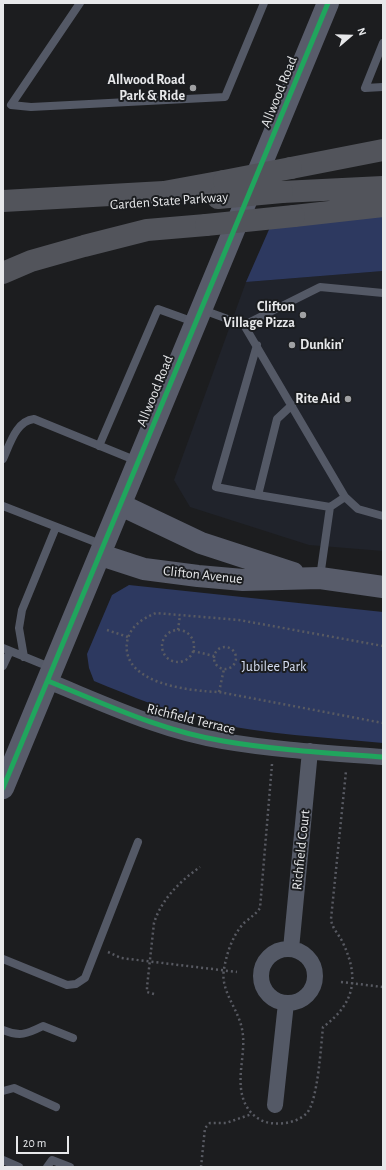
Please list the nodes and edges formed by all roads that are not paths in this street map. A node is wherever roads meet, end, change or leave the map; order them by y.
1 (80, 3) edge
2 (264, 3) edge
3 (328, 3) edge
4 (383, 43) edge
5 (383, 87) edge
6 (383, 150) edge
7 (383, 188) edge
8 (221, 190) junction
9 (3, 201) edge
10 (3, 205) edge
11 (383, 206) edge
12 (3, 273) edge
13 (383, 293) edge
14 (199, 317) junction
15 (244, 325) junction
16 (257, 345) junction
17 (292, 405) junction
18 (100, 446) junction
19 (3, 459) edge
20 (139, 462) junction
21 (258, 495) junction
22 (345, 497) junction
23 (3, 506) edge
24 (121, 506) junction
25 (330, 507) junction
26 (383, 516) edge
27 (56, 527) junction
28 (103, 550) junction
29 (313, 578) junction
30 (383, 587) edge
31 (6, 649) edge
32 (24, 656) junction
33 (3, 666) edge
34 (50, 674) junction
35 (310, 751) junction
36 (383, 757) edge
37 (5, 780) edge
38 (138, 842) dead end
39 (291, 949) junction
40 (3, 959) edge
41 (286, 1003) junction
42 (3, 1030) edge
43 (73, 1038) dead end
44 (3, 1091) edge
45 (275, 1105) dead end
46 (56, 1107) dead end
47 (3, 1160) edge
48 (19, 1167) edge
49 (47, 1167) edge
50 (70, 1167) edge

1 - 2 lane
3 - 14 main road, Allwood Road
4 - 5 lane
6 - 8 highway, bridge
7 - 8 highway, Garden State Parkway, bridge
8 - 9 highway
8 - 10 highway, Garden State Parkway
11 - 12 highway, bridge
13 - 15 lane
14 - 15 lane
14 - 18 lane
14 - 20 main road, Allwood Road
15 - 16 lane
16 - 17 lane
16 - 21 lane
17 - 21 lane
17 - 22 lane
18 - 19 lane
18 - 20 lane
20 - 24 main road, Allwood Road
21 - 25 lane
22 - 25 lane
22 - 26 lane
23 - 27 lane
24 - 28 main road, Allwood Road
24 - 29 main road, Clifton Avenue
25 - 29 lane
27 - 28 lane
27 - 32 lane
28 - 29 main road, Clifton Avenue
28 - 34 main road, Allwood Road
29 - 30 main road, Clifton Avenue
31 - 32 lane
31 - 33 lane
32 - 34 lane
34 - 35 street, Richfield Terrace
34 - 37 main road, Allwood Road
35 - 36 street, Richfield Terrace
35 - 39 street, Richfield Court
38 - 40 lane
39 - 41 street
39 - 41 street
41 - 45 street
42 - 43 lane
44 - 46 lane
47 - 48 lane
49 - 50 lane

